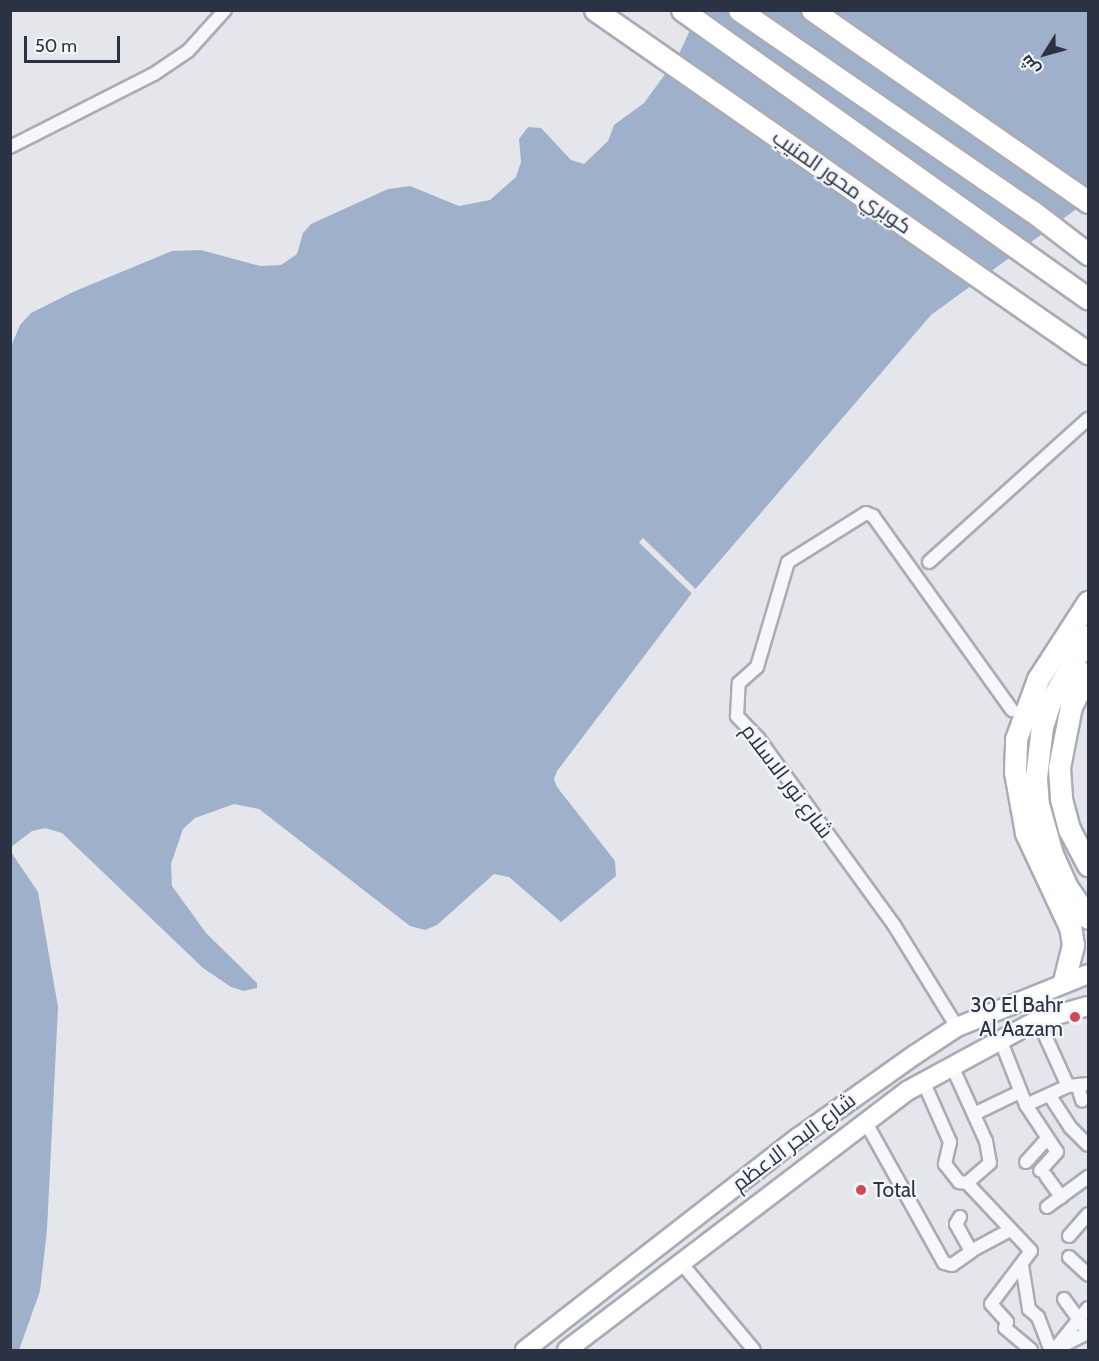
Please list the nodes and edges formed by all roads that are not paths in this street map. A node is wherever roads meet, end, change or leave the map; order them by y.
1 (225, 10) edge
2 (595, 10) edge
3 (682, 10) edge
4 (739, 10) edge
5 (812, 10) edge
6 (10, 147) edge
7 (1089, 202) edge
8 (1089, 254) edge
9 (1089, 298) edge
10 (1089, 353) edge
11 (1089, 419) edge
12 (929, 562) dead end
13 (1089, 602) edge
14 (1081, 629) edge
15 (1089, 673) edge
16 (1012, 710) dead end
17 (1089, 865) edge
18 (1089, 918) edge
19 (1089, 974) edge
20 (1064, 981) junction
21 (1089, 1006) edge
22 (1038, 1020) junction
23 (957, 1027) junction
24 (1000, 1039) junction
25 (951, 1064) junction
26 (923, 1081) junction
27 (1078, 1086) edge
28 (1020, 1092) junction
29 (1050, 1096) junction
30 (1082, 1100) dead end
31 (1026, 1105) junction
32 (974, 1114) junction
33 (865, 1121) junction
34 (1047, 1139) junction
35 (1089, 1145) edge
36 (1026, 1162) dead end
37 (1089, 1177) edge
38 (967, 1183) junction
39 (1061, 1197) junction
40 (1047, 1207) dead end
41 (1089, 1214) edge
42 (960, 1217) dead end
43 (1010, 1230) junction
44 (1069, 1236) dead end
45 (972, 1251) junction
46 (1069, 1257) dead end
47 (682, 1264) junction
48 (1022, 1265) junction
49 (1089, 1275) edge
50 (1064, 1299) dead end
51 (1089, 1308) edge
52 (1078, 1317) junction
53 (1089, 1332) edge
54 (1050, 1349) edge
55 (525, 1350) edge
56 (567, 1350) edge
57 (754, 1350) edge
58 (1030, 1350) edge

1 - 6 street
2 - 10 highway, كوبري محور المنيب
3 - 9 highway
4 - 8 highway
5 - 7 highway
11 - 12 street
13 - 14 highway
14 - 18 highway
14 - 20 highway
15 - 17 highway
16 - 23 street, شارع نور الاسلام
19 - 20 main road, شارع البحر الاعظم
20 - 23 main road, شارع البحر الاعظم
21 - 22 main road, شارع البحر الاعظم
22 - 24 main road, شارع البحر الاعظم
22 - 27 street
23 - 55 main road, شارع البحر الاعظم
24 - 25 main road, شارع البحر الاعظم
24 - 28 street
25 - 26 main road, شارع البحر الاعظم
25 - 32 street
26 - 33 main road, شارع البحر الاعظم
26 - 38 street
27 - 29 street
27 - 30 street
28 - 31 street
28 - 32 street
29 - 31 street
29 - 35 street
31 - 34 street
32 - 38 street
33 - 45 street
33 - 47 main road, شارع البحر الاعظم
34 - 36 street
34 - 39 street
37 - 39 street
38 - 43 street
39 - 40 street
41 - 44 street
42 - 45 street
43 - 45 street
43 - 48 street
46 - 49 street
47 - 56 main road, شارع البحر الاعظم
47 - 57 street
48 - 54 street
48 - 58 street
50 - 52 street
51 - 52 street
52 - 53 street
52 - 54 street
53 - 54 street

